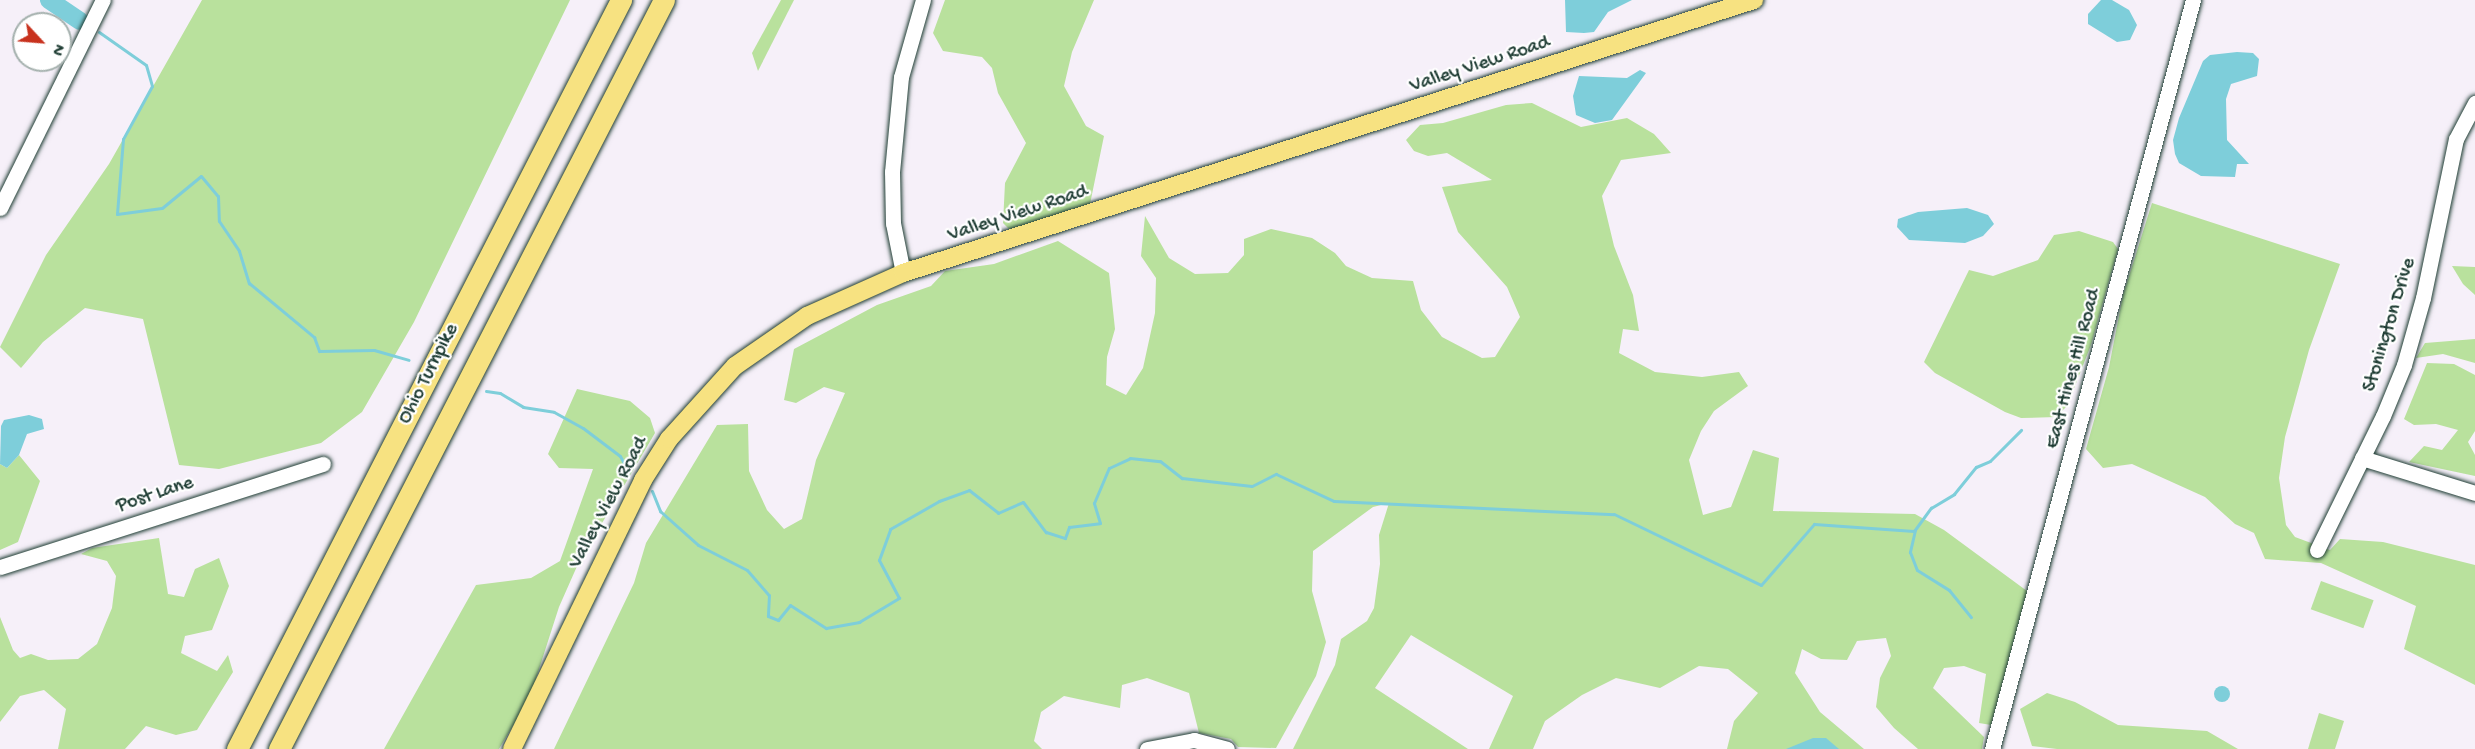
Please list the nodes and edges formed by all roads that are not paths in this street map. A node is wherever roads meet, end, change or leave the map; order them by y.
1 (104, 0) edge
2 (621, 0) edge
3 (664, 0) edge
4 (923, 0) edge
5 (1754, 0) edge
6 (2193, 0) edge
7 (2475, 104) edge
8 (0, 208) edge
9 (903, 273) junction
10 (2362, 458) junction
11 (323, 464) dead end
12 (2475, 493) edge
13 (2316, 550) dead end
14 (0, 567) edge
15 (237, 749) edge
16 (279, 749) edge
17 (512, 749) edge
18 (1148, 749) edge
19 (1227, 749) edge
20 (1992, 749) edge

1 - 8 street
2 - 15 highway, Ohio Turnpike
3 - 16 highway, Ohio Turnpike
4 - 9 street
5 - 9 main road, Valley View Road
6 - 20 street, East Hines Hill Road
7 - 10 street, Stonington Drive
9 - 17 main road, Valley View Road
10 - 12 street
10 - 13 street, Stonington Drive
11 - 14 street, Post Lane
18 - 19 street

